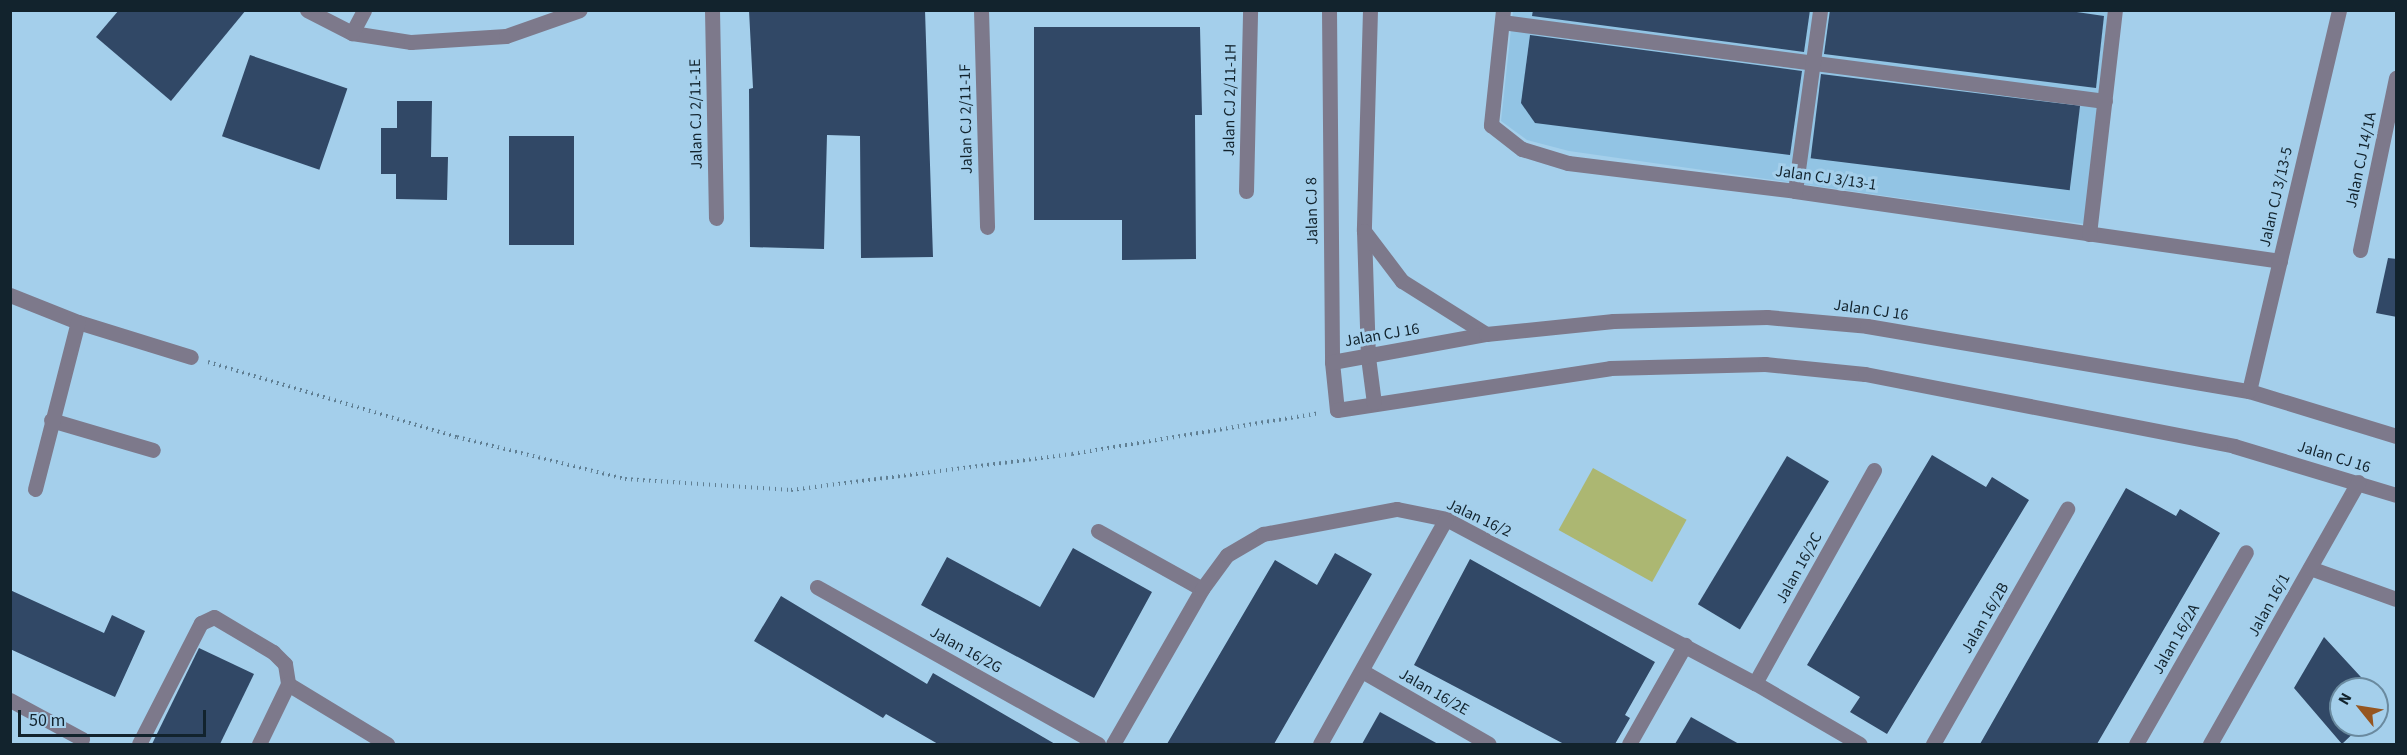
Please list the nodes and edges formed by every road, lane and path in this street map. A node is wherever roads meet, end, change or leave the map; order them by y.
1 (307, 10) edge
2 (364, 10) edge
3 (580, 10) edge
4 (712, 10) edge
5 (981, 10) edge
6 (1250, 10) edge
7 (1329, 10) edge
8 (1370, 10) edge
9 (1820, 10) edge
10 (2115, 10) edge
11 (2339, 10) edge
12 (1502, 16) edge
13 (352, 33) junction
14 (1812, 66) junction
15 (2397, 78) edge
16 (2105, 101) junction
17 (1246, 191) dead end
18 (1795, 191) junction
19 (716, 218) dead end
20 (987, 227) dead end
21 (1364, 231) junction
22 (2089, 234) junction
23 (2360, 250) dead end
24 (2280, 261) junction
25 (10, 295) edge
26 (78, 322) junction
27 (1486, 334) junction
28 (191, 357) joint
29 (1368, 357) junction
30 (1332, 362) junction
31 (2249, 391) junction
32 (1374, 404) junction
33 (1337, 410) junction
34 (51, 420) junction
35 (2397, 436) edge
36 (153, 450) dead end
37 (1874, 470) dead end
38 (2358, 483) junction
39 (35, 489) dead end
40 (2397, 495) edge
41 (2067, 509) dead end
42 (1446, 519) junction
43 (1098, 531) dead end
44 (2246, 552) dead end
45 (2310, 568) junction
46 (817, 587) dead end
47 (1202, 589) junction
48 (2397, 599) edge
49 (1685, 645) junction
50 (1362, 671) junction
51 (1755, 683) junction
52 (288, 684) junction
53 (10, 700) edge
54 (82, 739) dead end
55 (139, 744) edge
56 (259, 744) edge
57 (387, 744) edge
58 (1098, 744) edge
59 (1113, 744) edge
60 (1320, 744) edge
61 (1489, 744) edge
62 (1629, 744) edge
63 (1860, 744) edge
64 (1933, 744) edge
65 (2136, 744) edge
66 (2210, 744) edge

1 - 13 street
2 - 13 street
3 - 13 street
4 - 19 street, Jalan CJ 2/11-1E
5 - 20 street, Jalan CJ 2/11-1F
6 - 17 street, Jalan CJ 2/11-1H
7 - 30 street, Jalan CJ 8
8 - 21 street
9 - 14 street
10 - 16 street
11 - 24 street, Jalan CJ 3/13-5
12 - 14 street
12 - 18 street, Jalan CJ 3/13-1
14 - 16 street
14 - 18 street
15 - 23 street, Jalan CJ 14/1A
16 - 22 street
18 - 22 street, Jalan CJ 3/13-1
21 - 27 street
21 - 29 street
22 - 24 street, Jalan CJ 3/13-1
24 - 31 street, Jalan CJ 3/13-5
25 - 26 street
26 - 28 street
26 - 34 street
27 - 29 street, Jalan CJ 16
27 - 31 street, Jalan CJ 16
28 - 33 path
29 - 30 street, Jalan CJ 16
29 - 32 street
30 - 33 street, Jalan CJ 8
31 - 35 street, Jalan CJ 16
32 - 33 street, Jalan CJ 16
32 - 38 street, Jalan CJ 16
34 - 36 street
34 - 39 street
37 - 51 street, Jalan 16/2C
38 - 40 street, Jalan CJ 16
38 - 45 street, Jalan 16/1
41 - 64 street, Jalan 16/2B
42 - 47 street, Jalan 16/2
42 - 49 street, Jalan 16/2
42 - 50 street
43 - 47 street
44 - 65 street, Jalan 16/2A
45 - 48 street
45 - 66 street, Jalan 16/1
46 - 58 street, Jalan 16/2G
47 - 59 street, Jalan 16/2
49 - 51 street, Jalan 16/2
49 - 62 street
50 - 60 street
50 - 61 street, Jalan 16/2E
51 - 63 street, Jalan 16/2
52 - 55 street
52 - 56 street
52 - 57 street
53 - 54 street

